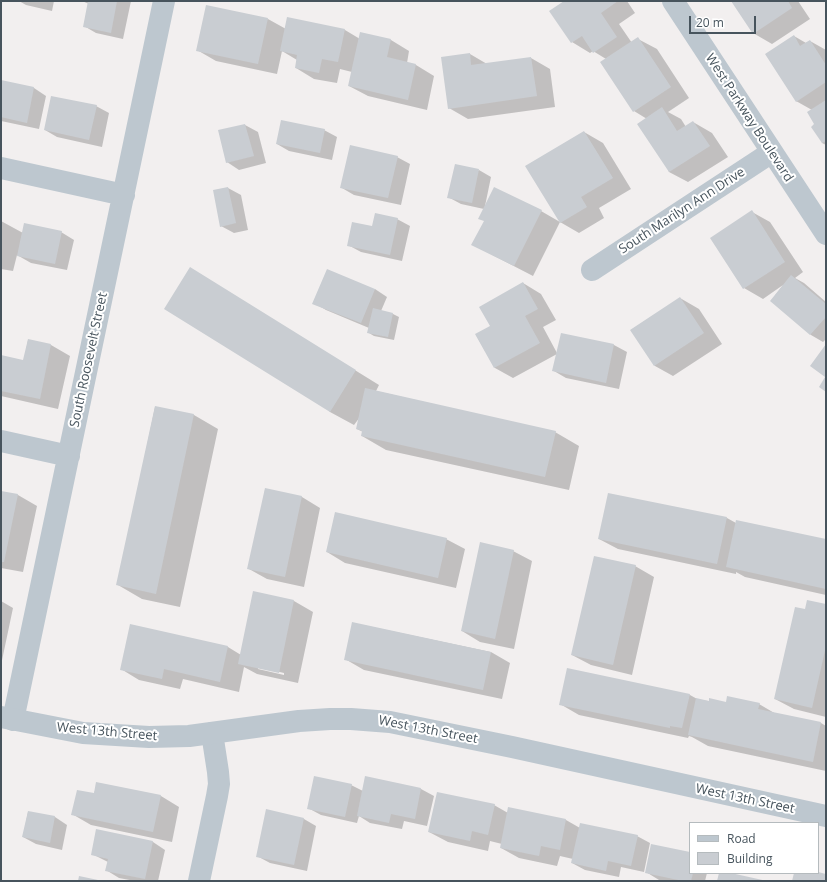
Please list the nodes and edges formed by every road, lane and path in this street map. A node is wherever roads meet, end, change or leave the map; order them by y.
1 (164, 1) edge
2 (673, 1) edge
3 (772, 152) junction
4 (1, 168) edge
5 (124, 195) junction
6 (826, 234) edge
7 (592, 270) dead end
8 (1, 441) edge
9 (69, 456) junction
10 (7, 718) edge
11 (212, 733) junction
12 (826, 816) edge
13 (199, 881) edge

1 - 5 street, South Roosevelt Street
2 - 3 street, West Parkway Boulevard
3 - 6 street, West Parkway Boulevard
3 - 7 street, South Marilyn Ann Drive
4 - 5 street
5 - 9 street, South Roosevelt Street
8 - 9 street
9 - 10 street, South Roosevelt Street
10 - 11 street, West 13th Street
11 - 12 street, West 13th Street
11 - 13 street

